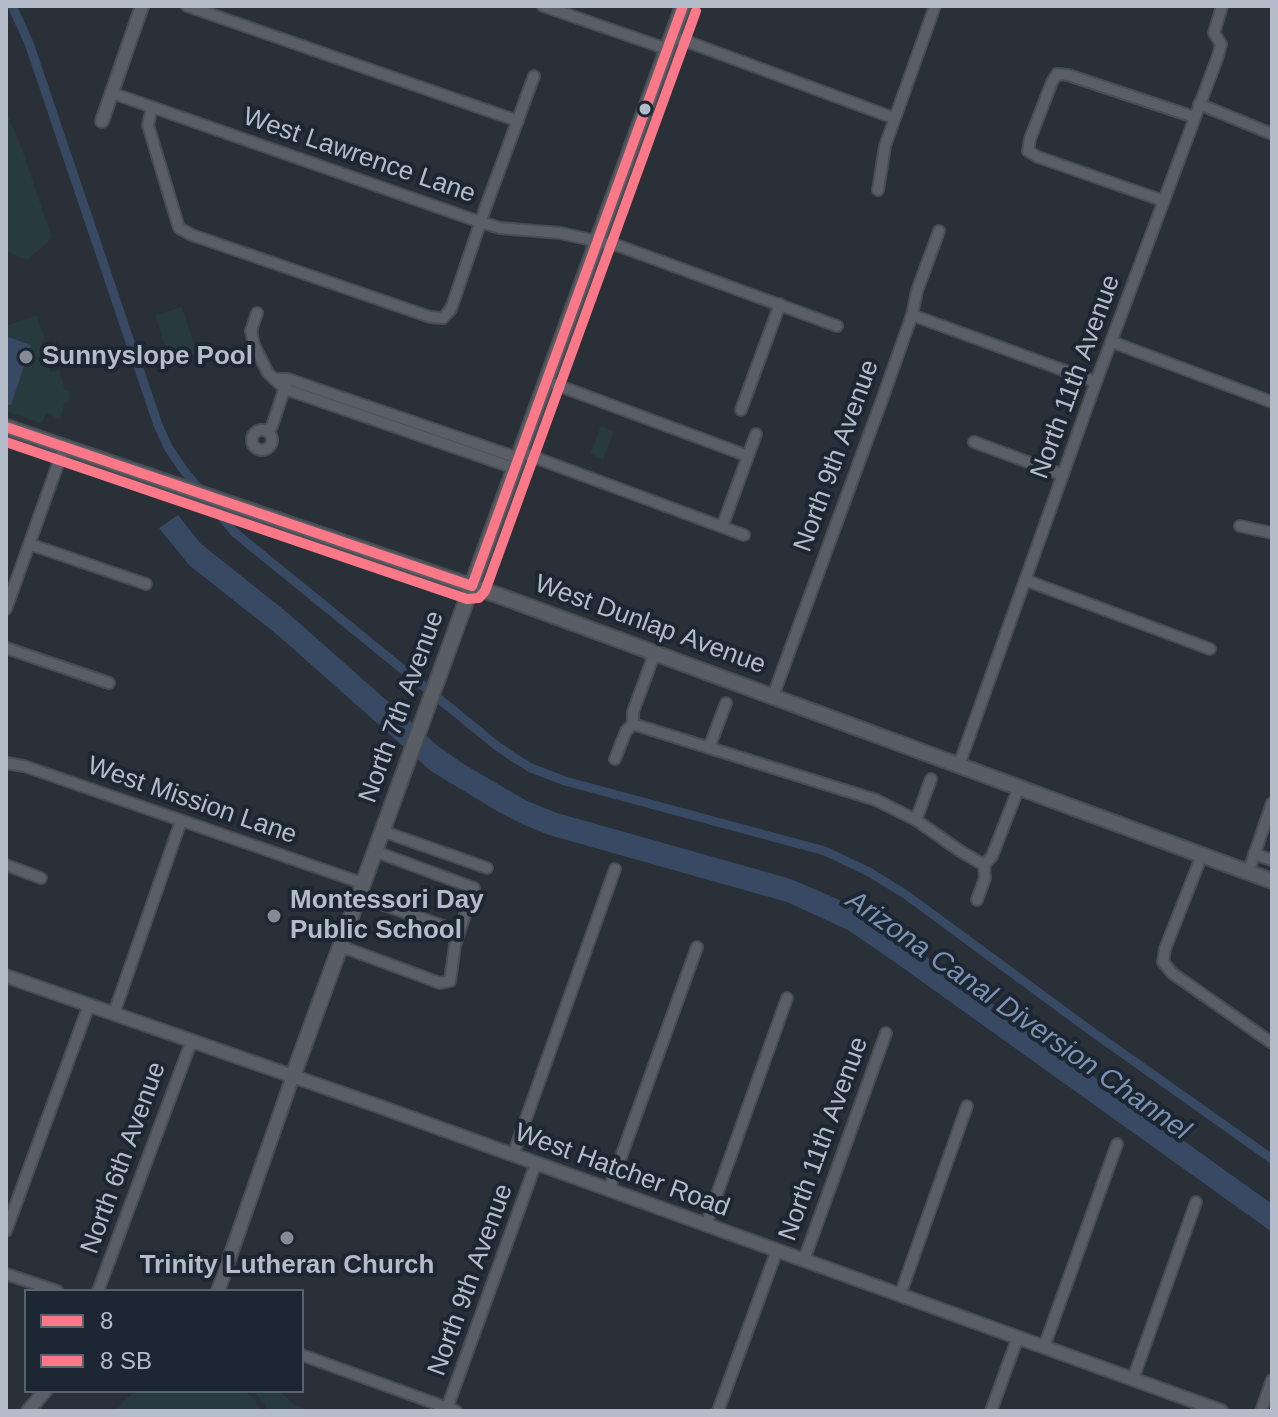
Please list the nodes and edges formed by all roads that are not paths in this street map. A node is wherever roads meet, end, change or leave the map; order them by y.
1 (142, 6) edge
2 (187, 6) edge
3 (543, 6) edge
4 (683, 6) edge
5 (935, 6) edge
6 (1222, 6) edge
7 (670, 42) junction
8 (534, 76) dead end
9 (112, 93) junction
10 (1199, 104) junction
11 (152, 107) junction
12 (1194, 117) junction
13 (894, 118) junction
14 (102, 121) dead end
15 (518, 121) junction
16 (1272, 134) edge
17 (878, 190) dead end
18 (1164, 201) junction
19 (480, 222) junction
20 (939, 231) dead end
21 (596, 241) junction
22 (780, 304) junction
23 (257, 313) dead end
24 (912, 315) junction
25 (837, 326) dead end
26 (1112, 342) junction
27 (546, 381) junction
28 (1096, 382) junction
29 (287, 384) junction
30 (1272, 402) edge
31 (741, 410) dead end
32 (6, 427) edge
33 (268, 432) dead end
34 (756, 434) dead end
35 (974, 442) dead end
36 (64, 447) junction
37 (748, 456) junction
38 (517, 459) junction
39 (1063, 475) junction
40 (1240, 526) dead end
41 (722, 527) junction
42 (1272, 533) edge
43 (744, 535) dead end
44 (29, 544) junction
45 (1025, 580) junction
46 (146, 584) dead end
47 (472, 586) junction
48 (6, 609) edge
49 (6, 648) edge
50 (1210, 649) dead end
51 (655, 652) junction
52 (109, 683) dead end
53 (773, 696) junction
54 (726, 703) dead end
55 (633, 724) junction
56 (709, 748) junction
57 (615, 759) dead end
58 (6, 763) edge
59 (959, 765) junction
60 (931, 779) dead end
61 (1019, 787) junction
62 (1272, 803) edge
63 (916, 820) junction
64 (181, 821) junction
65 (382, 831) junction
66 (374, 851) junction
67 (1254, 854) junction
68 (1202, 855) junction
69 (1272, 860) edge
70 (6, 865) edge
71 (984, 865) junction
72 (487, 868) dead end
73 (615, 869) dead end
74 (1248, 873) junction
75 (41, 878) dead end
76 (1272, 881) edge
77 (360, 890) junction
78 (977, 900) dead end
79 (458, 931) junction
80 (340, 946) junction
81 (697, 947) dead end
82 (6, 976) edge
83 (787, 998) dead end
84 (89, 1005) junction
85 (114, 1013) junction
86 (886, 1033) dead end
87 (192, 1040) junction
88 (1272, 1043) edge
89 (293, 1076) junction
90 (967, 1106) dead end
91 (1117, 1144) dead end
92 (513, 1155) junction
93 (536, 1163) junction
94 (609, 1190) junction
95 (1196, 1202) dead end
96 (706, 1225) junction
97 (6, 1231) edge
98 (777, 1250) junction
99 (804, 1260) junction
100 (6, 1274) edge
101 (51, 1289) edge
102 (99, 1289) edge
103 (219, 1289) edge
104 (900, 1295) junction
105 (1018, 1337) junction
106 (1044, 1347) junction
107 (304, 1356) edge
108 (1133, 1379) junction
109 (1272, 1380) edge
110 (43, 1393) edge
111 (450, 1410) edge
112 (28, 1411) edge
113 (718, 1411) edge
114 (991, 1411) edge
115 (1221, 1411) edge
116 (1261, 1411) edge

1 - 9 street
2 - 15 street
3 - 7 street
4 - 7 main road, North 7th Avenue
5 - 13 street
6 - 10 street, North 11th Avenue
7 - 13 street
7 - 21 main road, North 7th Avenue
8 - 15 street
9 - 11 street, West Lawrence Lane
9 - 14 street
10 - 12 street, North 11th Avenue
10 - 16 street
11 - 19 street, West Lawrence Lane
11 - 19 street
12 - 18 street, North 11th Avenue
12 - 18 street
13 - 17 street
15 - 19 street
18 - 26 street, North 11th Avenue
19 - 21 street, West Lawrence Lane
20 - 24 street, North 9th Avenue
21 - 22 street, West Lawrence Lane
21 - 27 main road, North 7th Avenue
22 - 25 street, West Lawrence Lane
22 - 31 street
23 - 29 street
24 - 28 street
24 - 53 street, North 9th Avenue
26 - 28 street, North 11th Avenue
26 - 30 street
27 - 37 street
27 - 38 main road, North 7th Avenue
28 - 39 street, North 11th Avenue
29 - 33 street
29 - 38 street
32 - 36 main road, West Dunlap Avenue
34 - 37 street
35 - 39 street
36 - 44 street
36 - 47 main road, West Dunlap Avenue
37 - 41 street
38 - 41 street
38 - 47 main road, North 7th Avenue
39 - 45 street, North 11th Avenue
40 - 42 street
41 - 43 street
44 - 46 street
44 - 48 street
45 - 50 street
45 - 59 street, North 11th Avenue
47 - 51 main road, West Dunlap Avenue
47 - 65 main road, North 7th Avenue
49 - 52 street
51 - 53 main road, West Dunlap Avenue
51 - 55 street
53 - 59 main road, West Dunlap Avenue
54 - 56 street
55 - 56 street
55 - 57 street
56 - 63 street
58 - 64 street, West Mission Lane
59 - 61 main road, West Dunlap Avenue
60 - 63 street
61 - 68 main road, West Dunlap Avenue
61 - 71 street
62 - 67 street
63 - 71 street
64 - 77 street, West Mission Lane
64 - 85 street
65 - 66 main road, North 7th Avenue
65 - 72 street
66 - 77 main road, North 7th Avenue
66 - 79 street
67 - 69 street
67 - 74 street
68 - 74 main road, West Dunlap Avenue
68 - 88 street
70 - 75 street
71 - 78 street
73 - 92 street, North 9th Avenue
74 - 76 main road, West Dunlap Avenue
77 - 79 street, West Mission Lane
77 - 80 main road, North 7th Avenue
79 - 80 street
80 - 89 main road, North 7th Avenue
81 - 94 street
82 - 84 street, West Hatcher Road
83 - 96 street
84 - 85 street, West Hatcher Road
84 - 97 street
85 - 87 street, West Hatcher Road
86 - 99 street, North 11th Avenue
87 - 89 street, West Hatcher Road
87 - 102 street, North 6th Avenue
89 - 92 street, West Hatcher Road
89 - 103 street, North 7th Avenue
90 - 104 street
91 - 106 street
92 - 93 street, West Hatcher Road
93 - 94 street, West Hatcher Road
93 - 111 street, North 9th Avenue
94 - 96 street, West Hatcher Road
95 - 108 street
96 - 98 street, West Hatcher Road
98 - 99 street, West Hatcher Road
98 - 113 street, North 11th Avenue
99 - 104 street, West Hatcher Road
100 - 101 street
104 - 105 street, West Hatcher Road
105 - 106 street, West Hatcher Road
105 - 114 street
106 - 108 street, West Hatcher Road
107 - 111 street
108 - 115 street, West Hatcher Road
109 - 116 street
110 - 112 street

